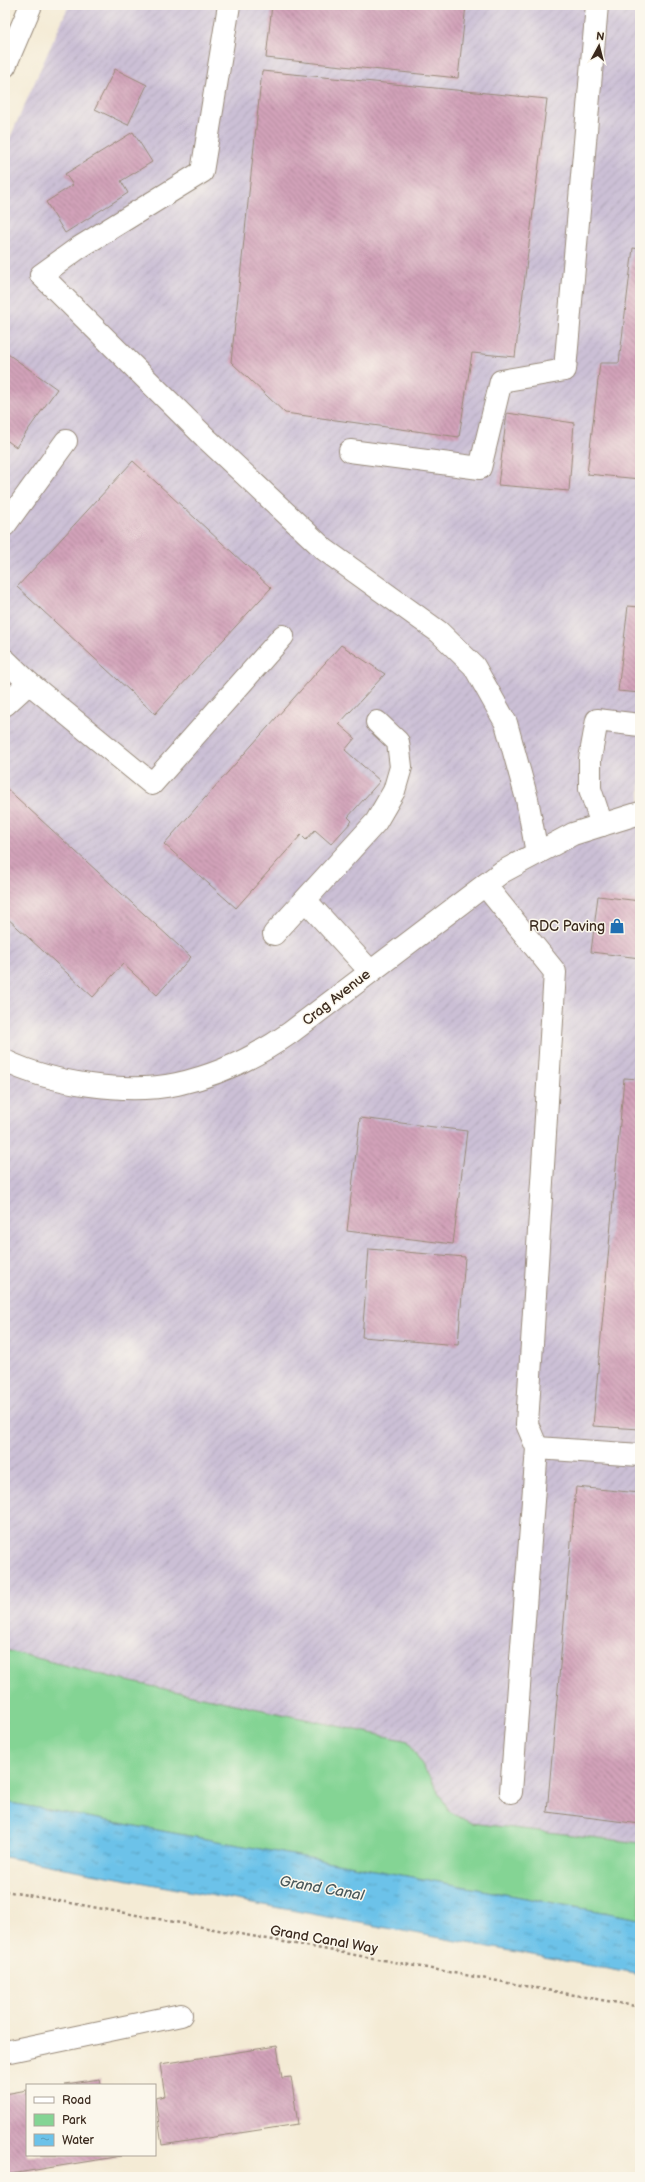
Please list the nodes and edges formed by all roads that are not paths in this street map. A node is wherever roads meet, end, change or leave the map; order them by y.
1 (31, 5) edge
2 (229, 5) edge
3 (597, 5) edge
4 (5, 66) edge
5 (66, 441) dead end
6 (350, 451) dead end
7 (5, 525) edge
8 (283, 636) dead end
9 (5, 660) edge
10 (29, 682) junction
11 (5, 705) edge
12 (377, 722) dead end
13 (640, 725) edge
14 (640, 813) edge
15 (602, 825) junction
16 (537, 853) junction
17 (485, 885) junction
18 (306, 901) junction
19 (274, 934) dead end
20 (370, 971) junction
21 (5, 1061) edge
22 (537, 1448) junction
23 (640, 1455) edge
24 (511, 1792) dead end
25 (182, 2015) dead end
26 (5, 2052) edge

1 - 4 street
2 - 16 street
3 - 6 street
5 - 7 street
8 - 10 street
9 - 10 street
10 - 11 street
12 - 18 street
13 - 15 street
14 - 15 street, Crag Avenue
15 - 16 street, Crag Avenue
16 - 17 street, Crag Avenue
17 - 20 street, Crag Avenue
17 - 22 street
18 - 19 street
18 - 20 street
20 - 21 street, Crag Avenue
22 - 23 street
22 - 24 street
25 - 26 street

